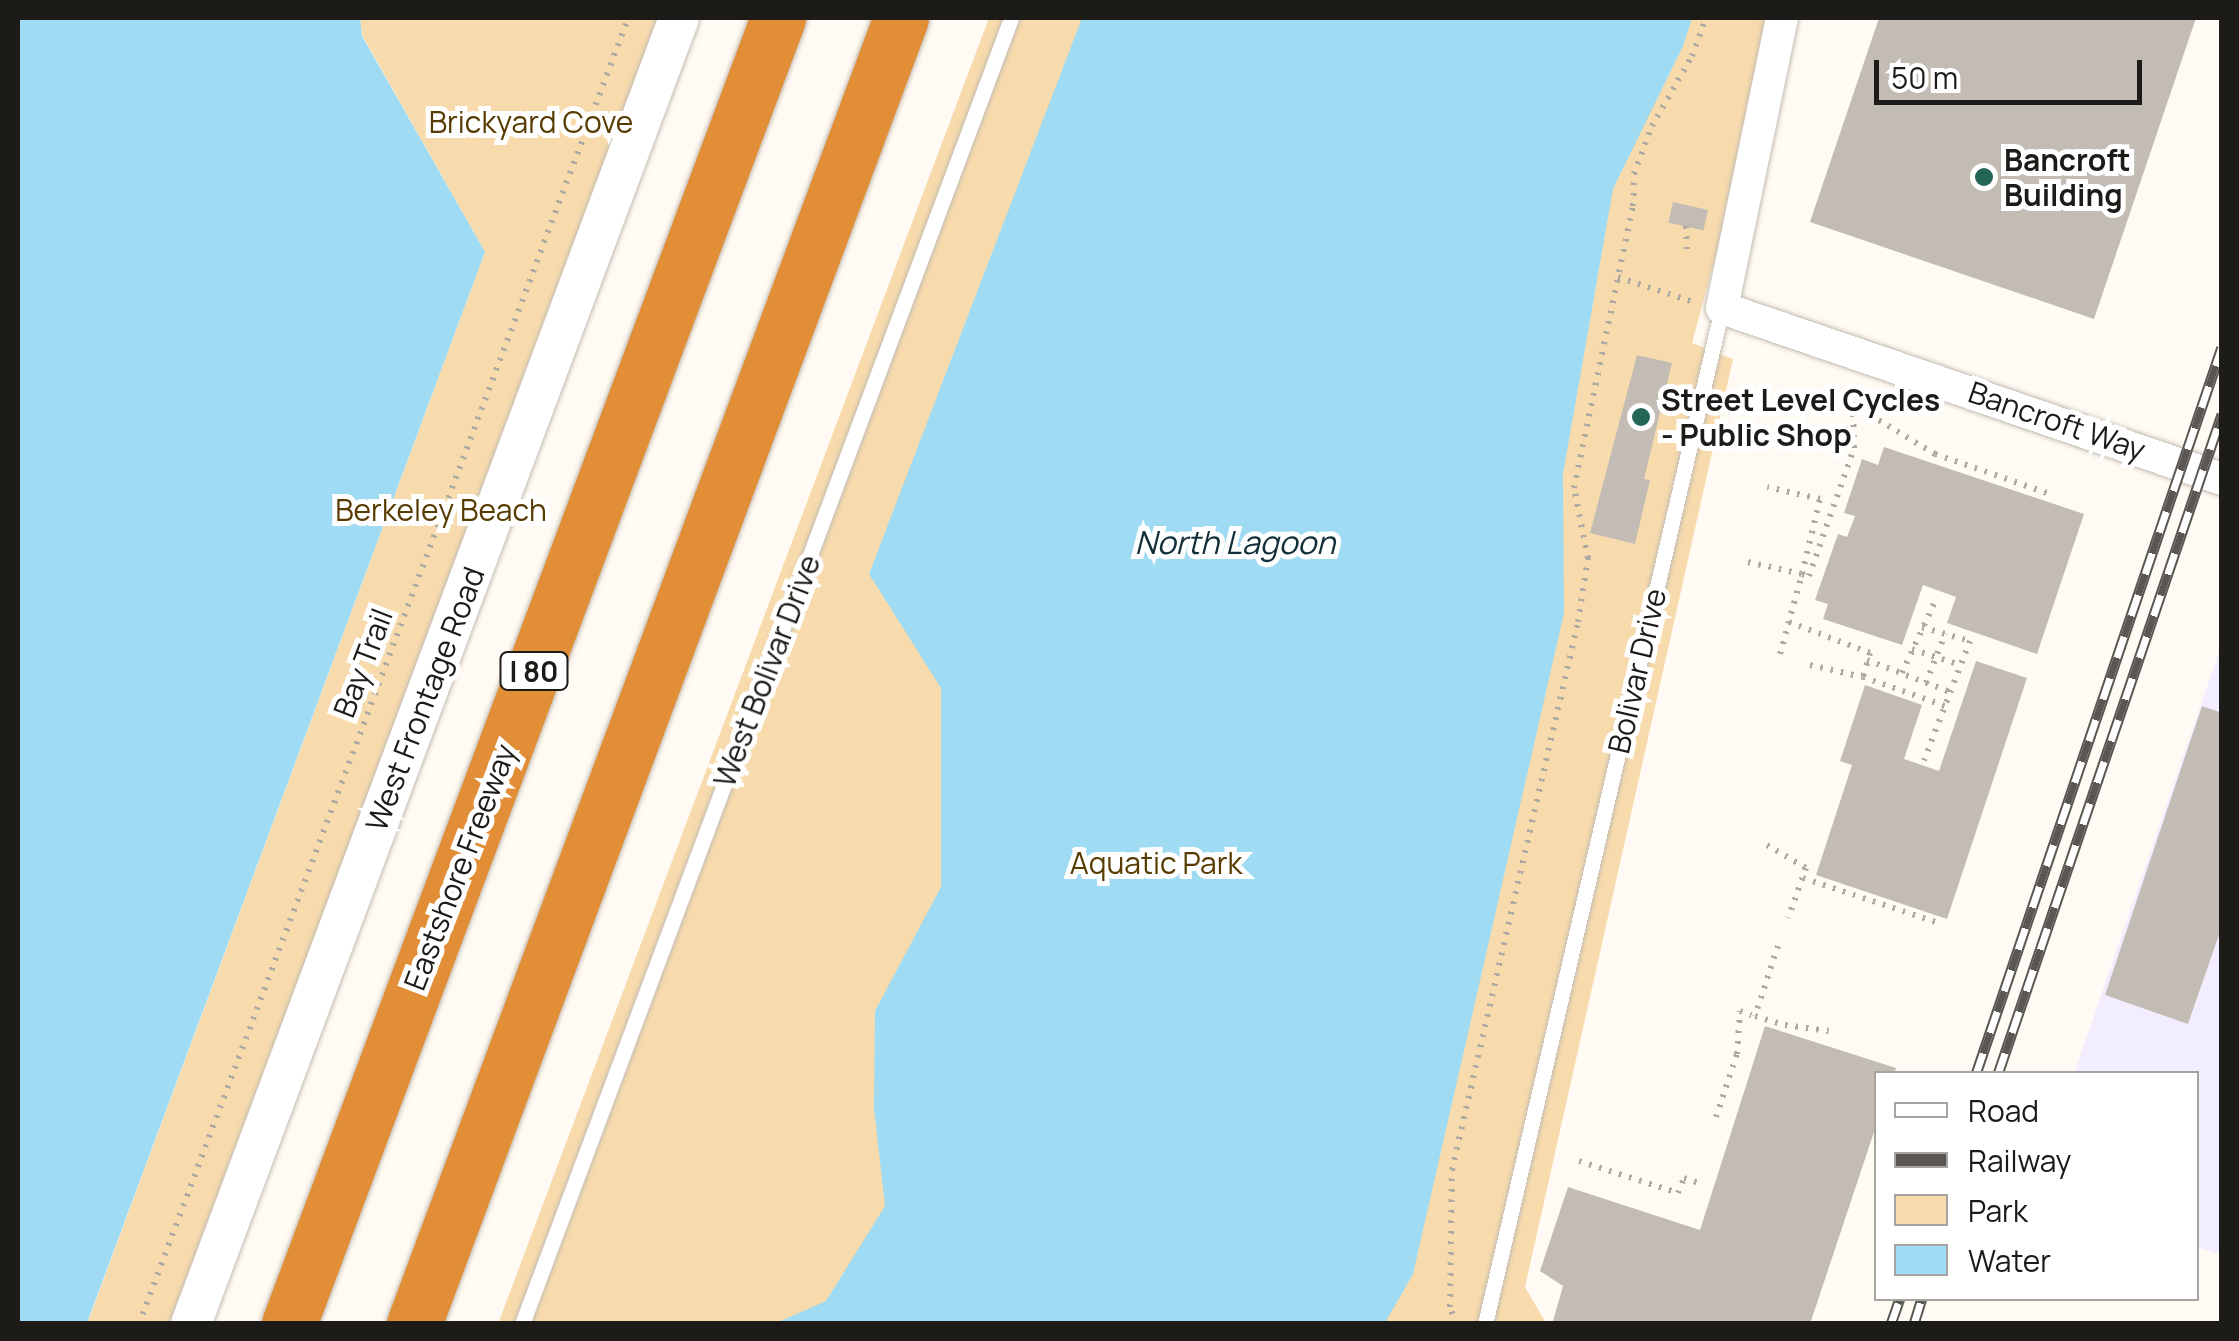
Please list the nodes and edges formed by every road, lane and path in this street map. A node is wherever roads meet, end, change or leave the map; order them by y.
1 (628, 18) edge
2 (679, 18) edge
3 (778, 18) edge
4 (901, 18) edge
5 (1011, 18) edge
6 (1706, 18) edge
7 (1782, 18) edge
8 (1686, 226) dead end
9 (1687, 249) dead end
10 (1618, 277) junction
11 (1722, 308) junction
12 (2222, 478) edge
13 (1768, 487) dead end
14 (2050, 494) dead end
15 (1816, 511) junction
16 (1830, 515) junction
17 (1748, 562) dead end
18 (1802, 574) junction
19 (1936, 599) dead end
20 (1789, 622) junction
21 (1922, 627) junction
22 (1945, 634) junction
23 (1912, 649) junction
24 (1780, 654) dead end
25 (1936, 658) junction
26 (1867, 660) junction
27 (1810, 665) dead end
28 (1960, 666) junction
29 (1902, 674) junction
30 (1862, 677) junction
31 (1926, 683) junction
32 (1950, 692) junction
33 (1945, 706) junction
34 (1924, 760) dead end
35 (1767, 845) dead end
36 (1803, 878) junction
37 (1788, 918) dead end
38 (1940, 924) dead end
39 (1778, 946) dead end
40 (1751, 1014) dead end
41 (1829, 1030) dead end
42 (1716, 1117) dead end
43 (1579, 1161) dead end
44 (1702, 1184) dead end
45 (139, 1324) edge
46 (191, 1324) edge
47 (288, 1324) edge
48 (414, 1324) edge
49 (522, 1324) edge
50 (1456, 1324) edge
51 (1485, 1324) edge

1 - 45 path, Bay Trail
2 - 46 street, West Frontage Road
3 - 47 highway, Eastshore Freeway / I 80
4 - 48 highway
5 - 49 lane, West Bolivar Drive
6 - 10 path
7 - 11 street, Bolivar Drive
8 - 9 path
10 - 11 path
10 - 50 path
11 - 12 street, Bancroft Way
11 - 51 lane, Bolivar Drive
13 - 15 path
14 - 16 path
15 - 16 path
15 - 18 path
16 - 18 path
17 - 18 path
18 - 20 path
19 - 21 path
20 - 24 path
20 - 26 path
21 - 22 path
21 - 23 path
22 - 25 path
22 - 28 path
23 - 25 path
23 - 29 path
25 - 28 path
25 - 31 path
26 - 29 path
26 - 30 path
27 - 30 path
28 - 32 path
29 - 31 path
30 - 33 path
31 - 32 path
32 - 33 path
33 - 34 path
35 - 36 path
36 - 37 path
36 - 38 path
39 - 41 path
40 - 42 path
43 - 44 path

